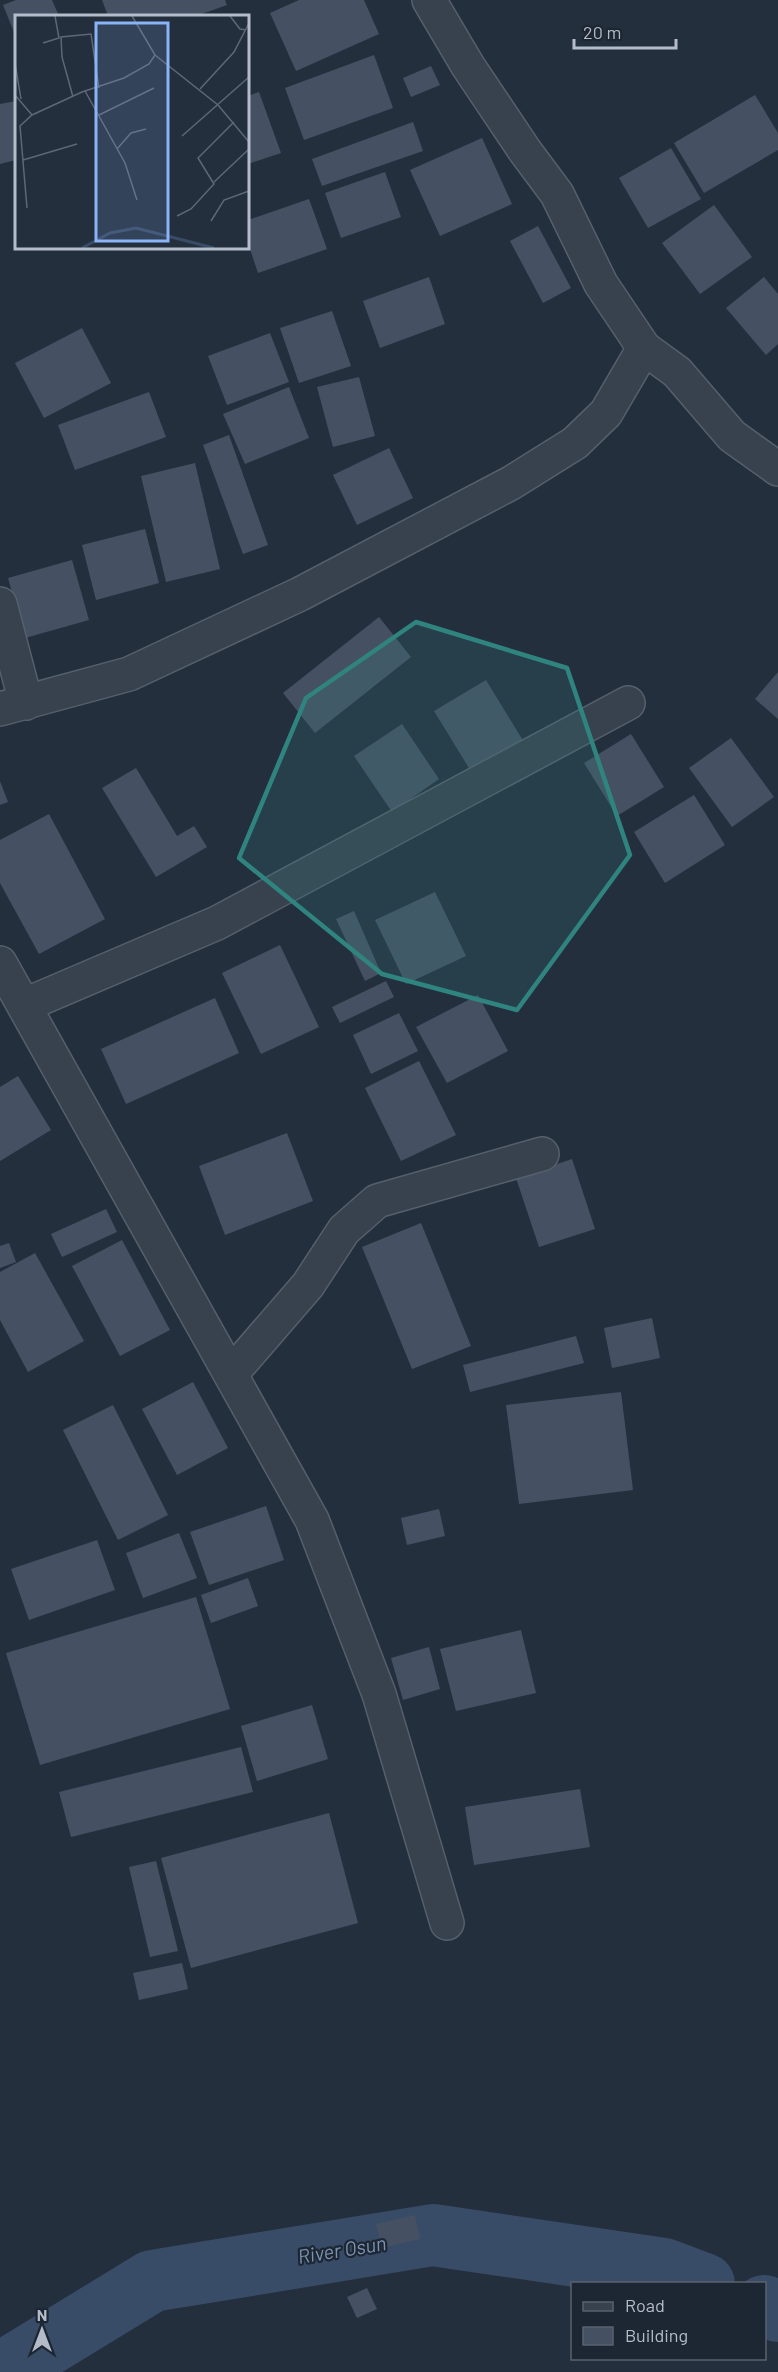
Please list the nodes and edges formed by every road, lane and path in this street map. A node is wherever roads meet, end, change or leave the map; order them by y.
1 (429, 0) edge
2 (644, 348) junction
3 (778, 469) edge
4 (0, 604) edge
5 (628, 703) dead end
6 (13, 706) edge
7 (0, 963) edge
8 (25, 1005) junction
9 (542, 1154) dead end
10 (231, 1374) junction
11 (447, 1923) dead end

1 - 2 street
2 - 3 street
2 - 6 street
4 - 6 street
5 - 8 street
7 - 8 street
8 - 10 street
9 - 10 street
10 - 11 street

